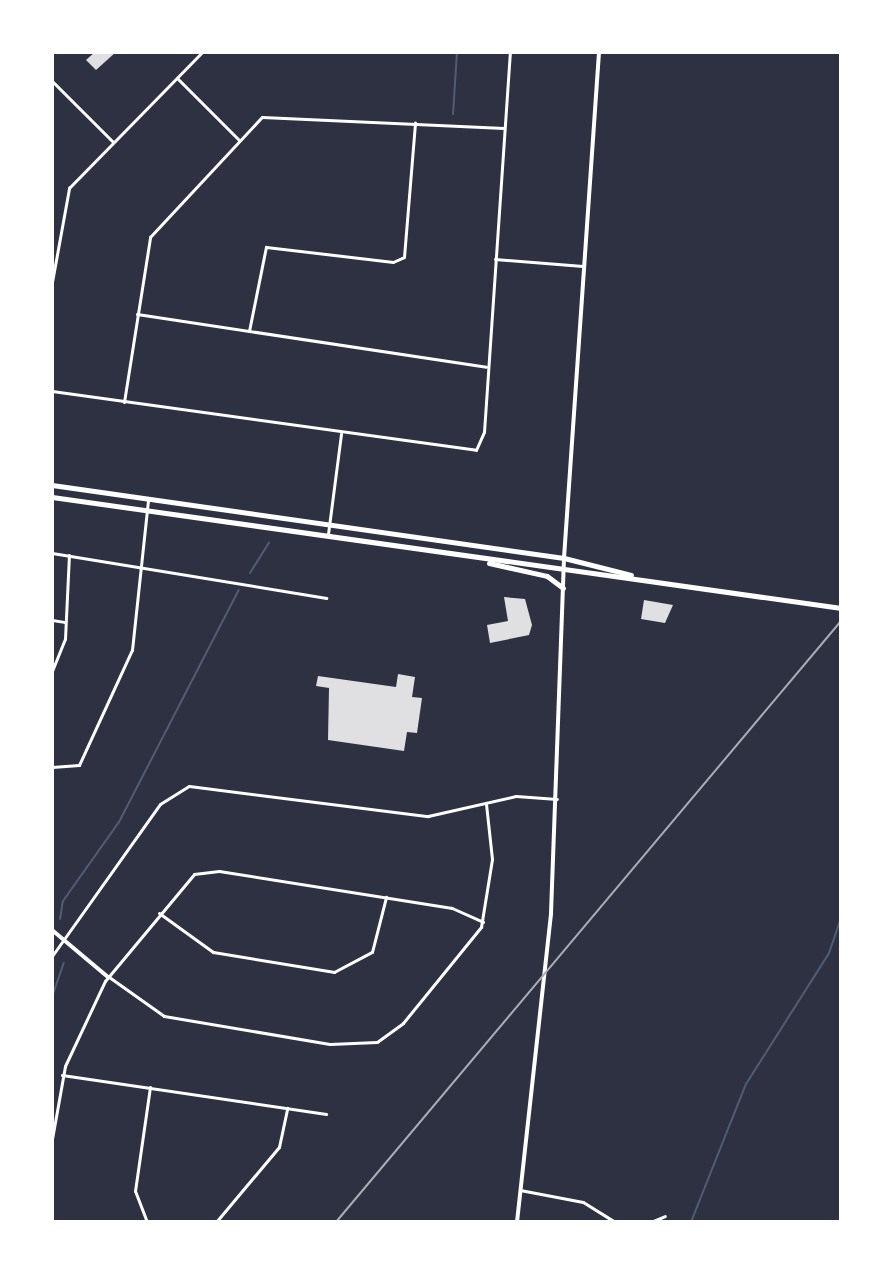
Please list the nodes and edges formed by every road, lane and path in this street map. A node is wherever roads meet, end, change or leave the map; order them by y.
1 (202, 52) edge
2 (510, 52) edge
3 (599, 52) edge
4 (177, 78) junction
5 (52, 81) edge
6 (415, 122) junction
7 (504, 128) junction
8 (239, 140) junction
9 (113, 142) junction
10 (495, 259) junction
11 (584, 266) junction
12 (52, 282) edge
13 (137, 314) junction
14 (249, 331) junction
15 (487, 367) junction
16 (52, 391) edge
17 (124, 402) junction
18 (341, 434) junction
19 (52, 485) edge
20 (52, 497) edge
21 (148, 501) junction
22 (147, 511) junction
23 (329, 526) junction
24 (327, 538) junction
25 (52, 553) edge
26 (69, 555) junction
27 (564, 558) junction
28 (485, 561) junction
29 (139, 565) junction
30 (564, 571) junction
31 (632, 575) junction
32 (563, 588) junction
33 (326, 598) dead end
34 (841, 608) edge
35 (52, 620) edge
36 (64, 622) junction
37 (52, 671) edge
38 (52, 767) edge
39 (557, 799) junction
40 (486, 804) junction
41 (386, 897) junction
42 (159, 913) junction
43 (483, 922) junction
44 (52, 930) edge
45 (65, 940) junction
46 (52, 956) edge
47 (108, 977) junction
48 (62, 1075) junction
49 (150, 1087) junction
50 (287, 1108) junction
51 (326, 1114) dead end
52 (52, 1139) edge
53 (520, 1190) junction
54 (665, 1216) dead end
55 (147, 1222) edge
56 (216, 1222) edge
57 (517, 1222) edge
58 (615, 1222) edge
59 (651, 1222) edge

1 - 4 street
2 - 7 street
3 - 11 street
4 - 8 street
4 - 9 street
5 - 9 street
6 - 7 street
6 - 8 street
6 - 14 street
7 - 10 street
8 - 13 street
9 - 12 street
10 - 11 street
10 - 15 street
11 - 27 street
13 - 14 street
13 - 17 street
14 - 15 street
15 - 18 street
16 - 17 street
17 - 18 street
18 - 23 street
19 - 21 main road
20 - 22 main road
21 - 22 street
21 - 23 main road
22 - 24 main road
22 - 29 street
23 - 24 street
23 - 27 main road
24 - 28 main road
25 - 26 street
26 - 29 street
26 - 36 street
27 - 30 street
27 - 31 main road
28 - 30 main road
28 - 32 main road
29 - 33 street
29 - 38 street
30 - 31 main road
30 - 32 street
31 - 34 main road
32 - 39 street
35 - 36 street
36 - 37 street
39 - 40 street
39 - 53 street
40 - 43 street
40 - 45 street
41 - 42 street
41 - 42 street
41 - 43 street
42 - 47 street
43 - 47 street
44 - 45 street
45 - 46 street
45 - 47 street
47 - 48 street
48 - 49 street
48 - 52 street
49 - 50 street
49 - 55 street
50 - 51 street
50 - 56 street
53 - 57 street
53 - 58 street
54 - 59 street

